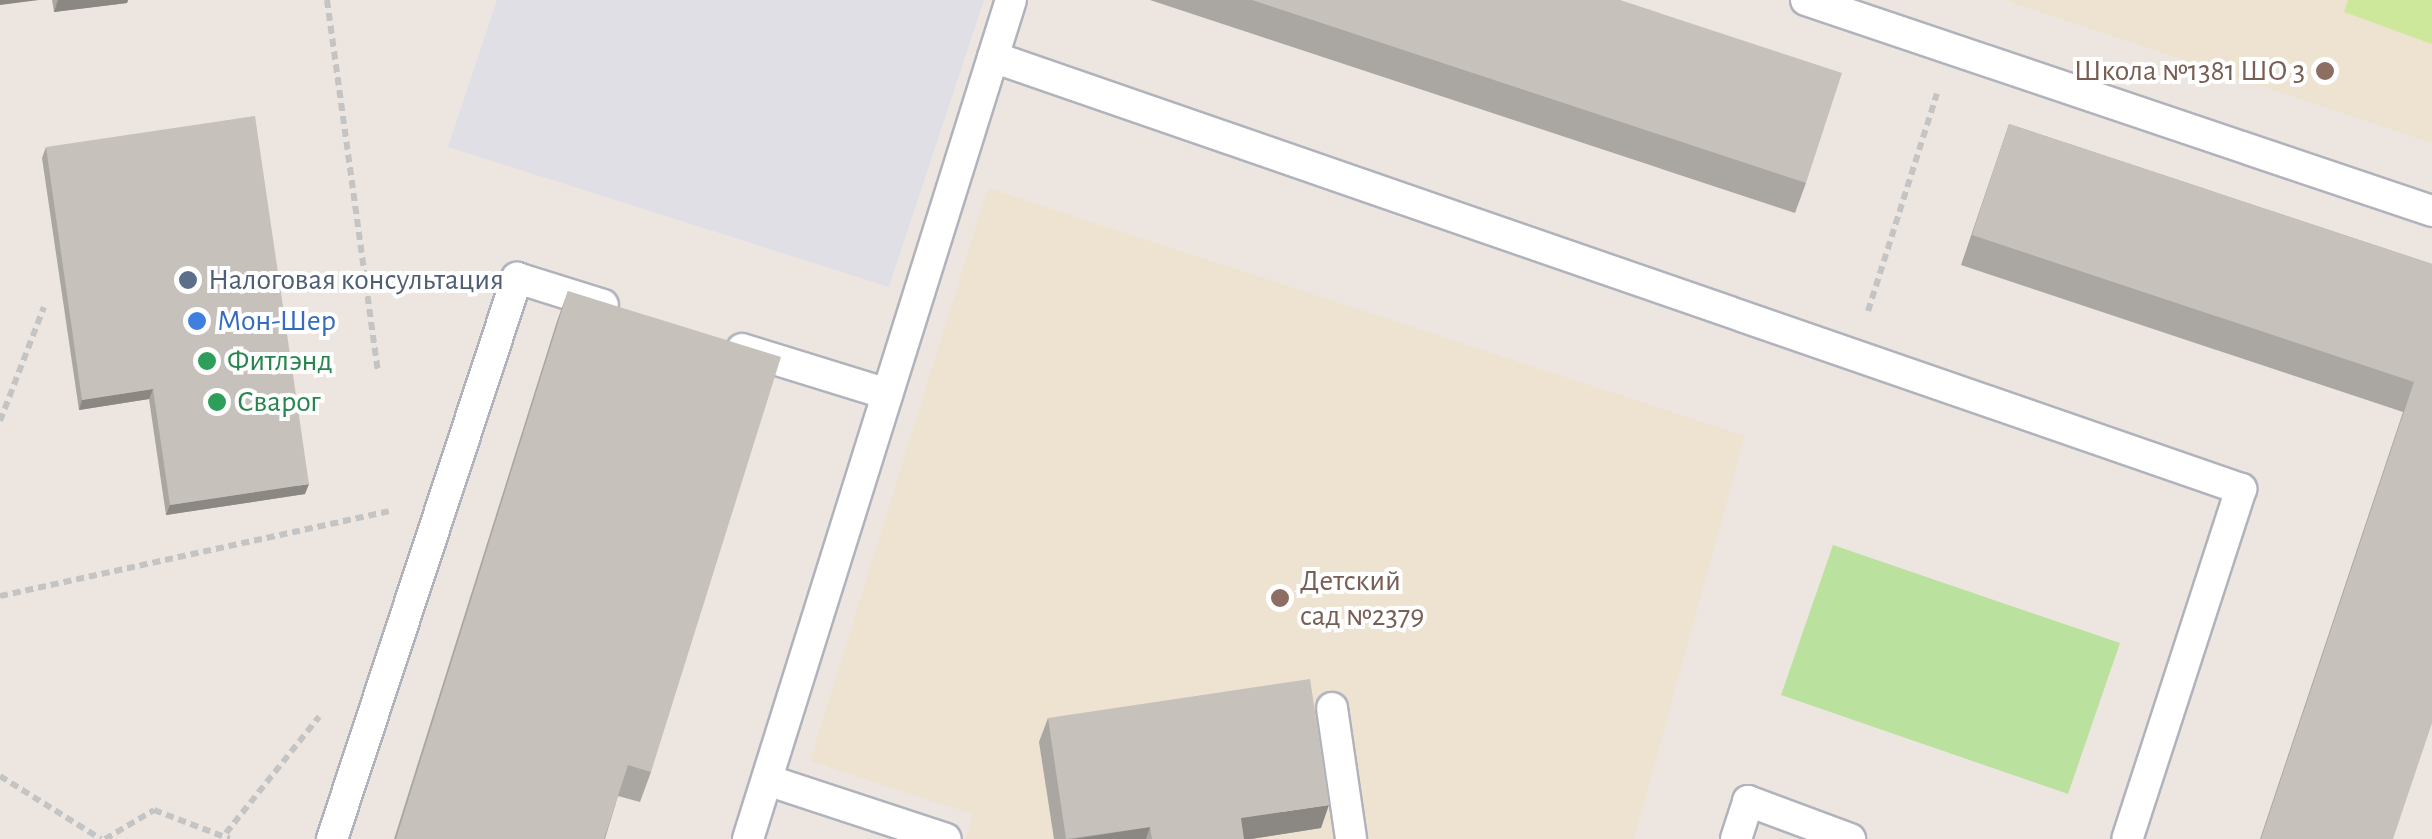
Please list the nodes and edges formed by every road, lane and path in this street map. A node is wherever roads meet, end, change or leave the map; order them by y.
1 (327, 0) edge
2 (1011, 0) edge
3 (1806, 0) edge
4 (1952, 49) junction
5 (992, 57) junction
6 (2432, 211) edge
7 (44, 307) dead end
8 (628, 313) edge
9 (702, 336) edge
10 (1854, 355) junction
11 (378, 373) dead end
12 (887, 394) junction
13 (0, 421) edge
14 (440, 500) junction
15 (0, 596) edge
16 (1332, 708) dead end
17 (0, 776) edge
18 (767, 780) junction
19 (103, 839) edge
20 (230, 839) edge
21 (332, 839) edge
22 (748, 839) edge
23 (946, 839) edge
24 (1352, 839) edge
25 (1736, 839) edge
26 (1850, 839) edge
27 (2127, 839) edge

1 - 11 path
2 - 5 lane
3 - 4 lane
4 - 6 lane
4 - 10 path
5 - 10 lane
5 - 12 lane
7 - 13 path
8 - 14 lane
9 - 12 lane
10 - 27 lane
12 - 18 lane
14 - 15 path
14 - 21 lane
16 - 24 lane
17 - 19 path
18 - 22 lane
18 - 23 lane
19 - 20 path
25 - 26 lane

